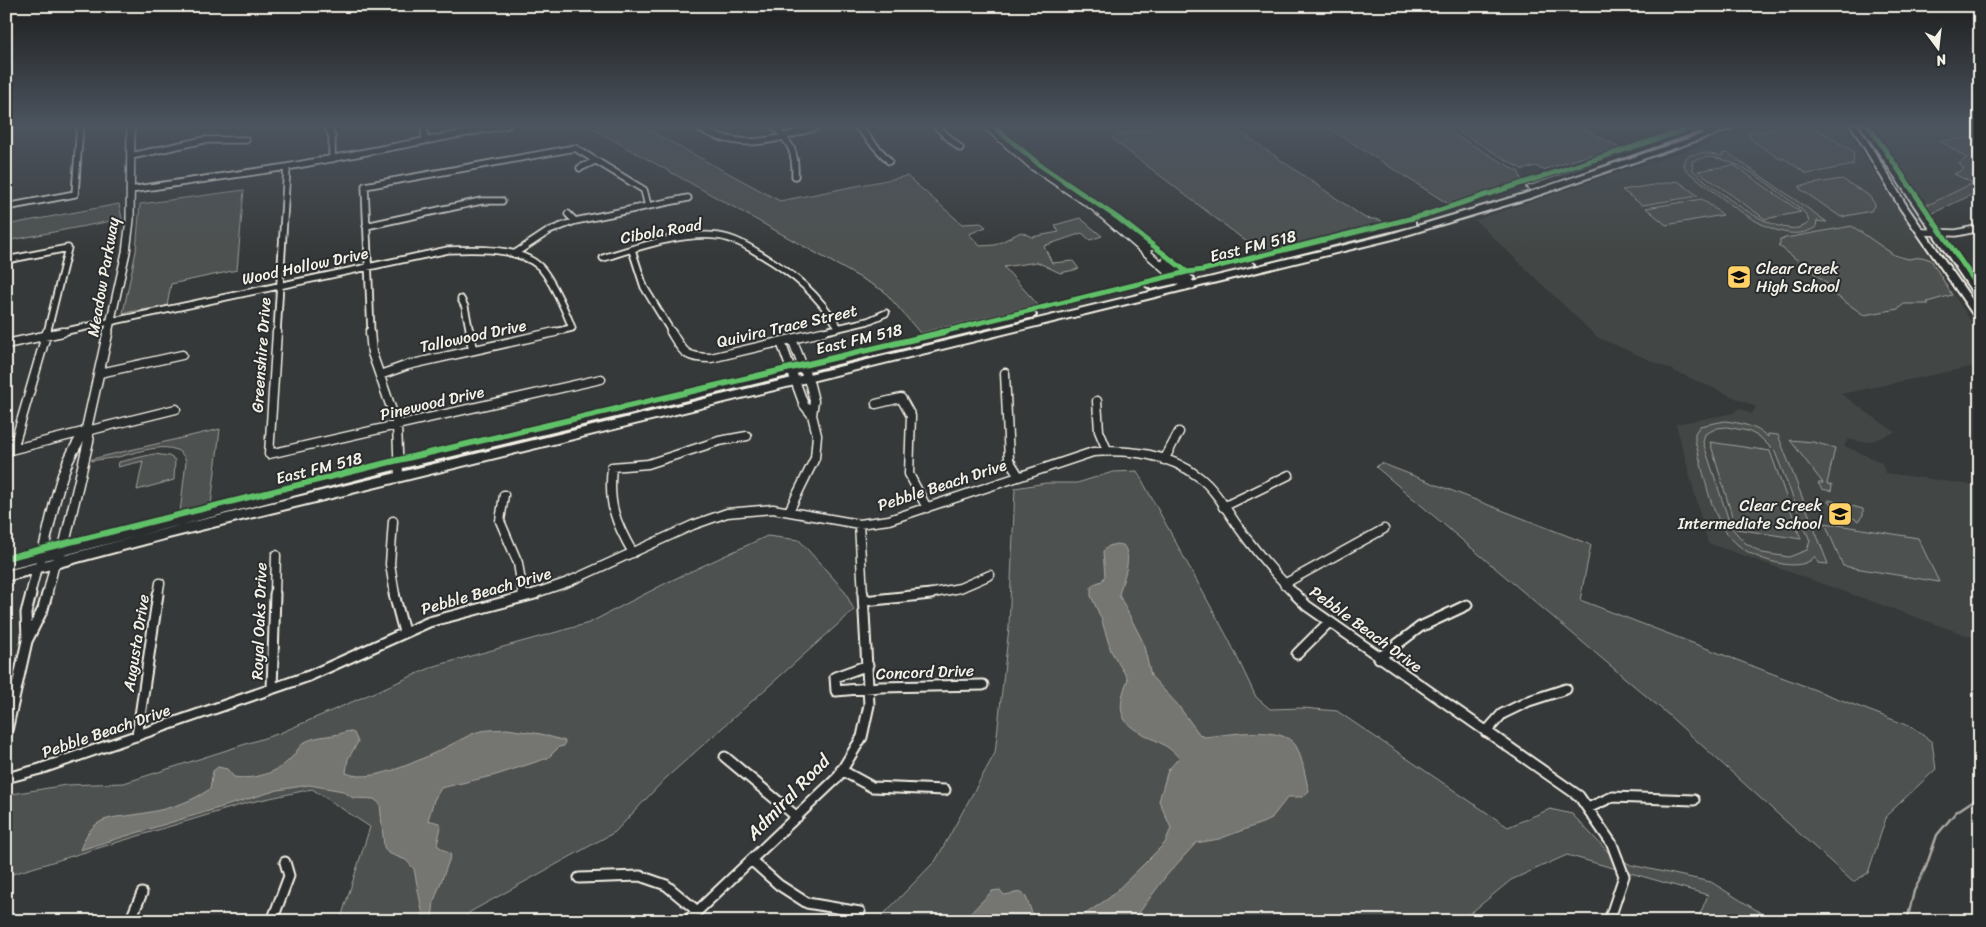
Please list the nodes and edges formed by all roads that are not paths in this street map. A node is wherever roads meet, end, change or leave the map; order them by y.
1 (77, 168) edge
2 (130, 168) edge
3 (279, 168) edge
4 (287, 168) edge
5 (461, 168) edge
6 (607, 168) edge
7 (795, 168) edge
8 (1036, 168) edge
9 (1584, 168) edge
10 (1609, 168) edge
11 (1880, 168) edge
12 (1892, 168) edge
13 (1579, 170) junction
14 (1589, 175) junction
15 (795, 176) dead end
16 (130, 190) junction
17 (1523, 193) junction
18 (688, 198) dead end
19 (502, 201) dead end
20 (648, 206) junction
21 (6, 207) edge
22 (1474, 209) junction
23 (568, 214) dead end
24 (575, 221) junction
25 (366, 226) junction
26 (1980, 228) edge
27 (1382, 231) junction
28 (1923, 232) junction
29 (1936, 233) junction
30 (1390, 237) junction
31 (632, 250) junction
32 (514, 254) junction
33 (1292, 257) junction
34 (603, 258) dead end
35 (6, 260) edge
36 (367, 267) junction
37 (1185, 282) junction
38 (279, 286) junction
39 (1965, 295) junction
40 (1980, 297) edge
41 (461, 299) dead end
42 (1077, 308) joint
43 (886, 313) dead end
44 (1980, 318) edge
45 (112, 322) junction
46 (572, 328) joint
47 (839, 328) junction
48 (46, 336) junction
49 (792, 339) junction
50 (781, 342) junction
51 (6, 344) edge
52 (472, 350) junction
53 (182, 355) dead end
54 (806, 373) junction
55 (1004, 373) dead end
56 (100, 374) junction
57 (380, 375) junction
58 (794, 376) junction
59 (601, 378) dead end
60 (1097, 401) dead end
61 (876, 404) dead end
62 (176, 409) dead end
63 (812, 415) junction
64 (397, 425) junction
65 (86, 431) junction
66 (1179, 432) dead end
67 (747, 436) dead end
68 (10, 450) edge
69 (1107, 450) junction
70 (268, 454) joint
71 (1164, 460) junction
72 (399, 471) junction
73 (1289, 475) dead end
74 (1019, 476) junction
75 (504, 495) dead end
76 (1224, 507) junction
77 (927, 508) junction
78 (789, 511) junction
79 (393, 521) dead end
80 (859, 524) junction
81 (1384, 528) dead end
82 (63, 550) junction
83 (633, 553) junction
84 (42, 555) junction
85 (276, 555) dead end
86 (55, 563) junction
87 (6, 565) edge
88 (37, 568) junction
89 (990, 574) dead end
90 (6, 576) edge
91 (160, 583) dead end
92 (1284, 584) junction
93 (523, 597) junction
94 (864, 601) junction
95 (1467, 605) dead end
96 (1328, 623) junction
97 (404, 632) junction
98 (27, 641) junction
99 (1297, 654) dead end
100 (1379, 658) junction
101 (868, 665) junction
102 (983, 685) dead end
103 (272, 689) junction
104 (869, 689) junction
105 (1566, 689) dead end
106 (1486, 732) junction
107 (6, 735) edge
108 (137, 736) junction
109 (725, 757) dead end
110 (841, 770) junction
111 (6, 778) edge
112 (944, 790) dead end
113 (1694, 800) dead end
114 (1588, 808) junction
115 (798, 817) junction
116 (751, 860) junction
117 (285, 862) dead end
118 (578, 878) dead end
119 (142, 893) dead end
120 (696, 910) junction
121 (860, 912) dead end
122 (130, 921) edge
123 (272, 921) edge
124 (687, 921) edge
125 (1609, 921) edge

1 - 21 street
2 - 16 street, Meadow Parkway
3 - 16 street
4 - 38 street, Greenshire Drive
5 - 25 street
6 - 20 street
7 - 15 street
8 - 37 street
9 - 13 main road, East FM 518
10 - 14 main road, East FM 518
11 - 28 main road
12 - 29 main road
13 - 14 main road
13 - 17 main road, East FM 518
14 - 17 main road, East FM 518
16 - 45 street, Meadow Parkway
17 - 22 main road, East FM 518
18 - 20 street
19 - 25 street
20 - 24 street
22 - 27 main road, East FM 518
22 - 30 main road, East FM 518
23 - 24 street
24 - 32 street
25 - 36 street
26 - 29 street
27 - 30 main road
27 - 33 main road, East FM 518
28 - 29 street
28 - 39 main road
29 - 40 main road
30 - 33 main road, East FM 518
31 - 34 street, Cibola Road
31 - 47 street, Cibola Road
31 - 50 street, Quivira Trace Street
32 - 36 street, Wood Hollow Drive
32 - 46 street, Wood Hollow Drive
33 - 37 main road, East FM 518
35 - 48 street
36 - 38 street, Wood Hollow Drive
36 - 57 street
37 - 42 main road, East FM 518
38 - 45 street, Wood Hollow Drive
38 - 70 street, Greenshire Drive
39 - 40 main road
39 - 44 main road
41 - 52 street
42 - 54 main road, East FM 518
43 - 47 street, Quivira Trace Street
45 - 48 street, Wood Hollow Drive
45 - 56 street, Meadow Parkway
46 - 52 street, Tallowood Drive
47 - 49 street, Quivira Trace Street
48 - 51 street, Wood Hollow Drive
48 - 68 street
49 - 50 street, Quivira Trace Street
49 - 54 street
50 - 58 street
52 - 57 street, Tallowood Drive
53 - 56 street
54 - 58 main road, East FM 518
54 - 63 street
55 - 74 street
56 - 65 street, Meadow Parkway
57 - 64 street
58 - 63 street
58 - 72 main road, East FM 518
59 - 64 street, Pinewood Drive
60 - 69 street
61 - 77 street
62 - 65 street
63 - 78 street
64 - 70 street, Pinewood Drive
64 - 72 street
65 - 68 street
65 - 82 street, Meadow Parkway
65 - 84 street, Meadow Parkway
66 - 71 street
67 - 83 street
69 - 71 street, Pebble Beach Drive
69 - 74 street, Pebble Beach Drive
71 - 76 street, Pebble Beach Drive
72 - 82 main road, East FM 518
72 - 86 main road, East FM 518
73 - 76 street
74 - 77 street, Pebble Beach Drive
75 - 93 street
76 - 92 street, Pebble Beach Drive
77 - 80 street, Pebble Beach Drive
78 - 80 street, Pebble Beach Drive
78 - 83 street, Pebble Beach Drive
79 - 97 street
80 - 94 street, Admiral Road
81 - 92 street
82 - 84 main road, East FM 518
82 - 86 street, Meadow Parkway
83 - 93 street, Pebble Beach Drive
84 - 87 main road, East FM 518
84 - 88 street, Meadow Parkway
85 - 103 street, Royal Oaks Drive
86 - 88 main road, East FM 518
86 - 98 street
88 - 90 main road, East FM 518
88 - 98 street
89 - 94 street
91 - 108 street, Augusta Drive
92 - 96 street, Pebble Beach Drive
93 - 97 street, Pebble Beach Drive
94 - 101 street, Admiral Road
95 - 100 street
96 - 99 street
96 - 100 street, Pebble Beach Drive
97 - 103 street, Pebble Beach Drive
98 - 107 street
100 - 106 street, Pebble Beach Drive
101 - 104 street, Admiral Road
101 - 104 street, Concord Drive
102 - 104 street, Concord Drive
103 - 108 street, Pebble Beach Drive
104 - 110 street, Admiral Road
105 - 106 street
106 - 114 street, Pebble Beach Drive
108 - 111 street, Pebble Beach Drive
109 - 115 street
110 - 112 street
110 - 115 street, Admiral Road
113 - 114 street
114 - 125 street, Pebble Beach Drive
115 - 116 street, Admiral Road
116 - 120 street, Admiral Road
116 - 121 street
117 - 123 street
118 - 120 street
119 - 122 street
120 - 124 street, Admiral Road

